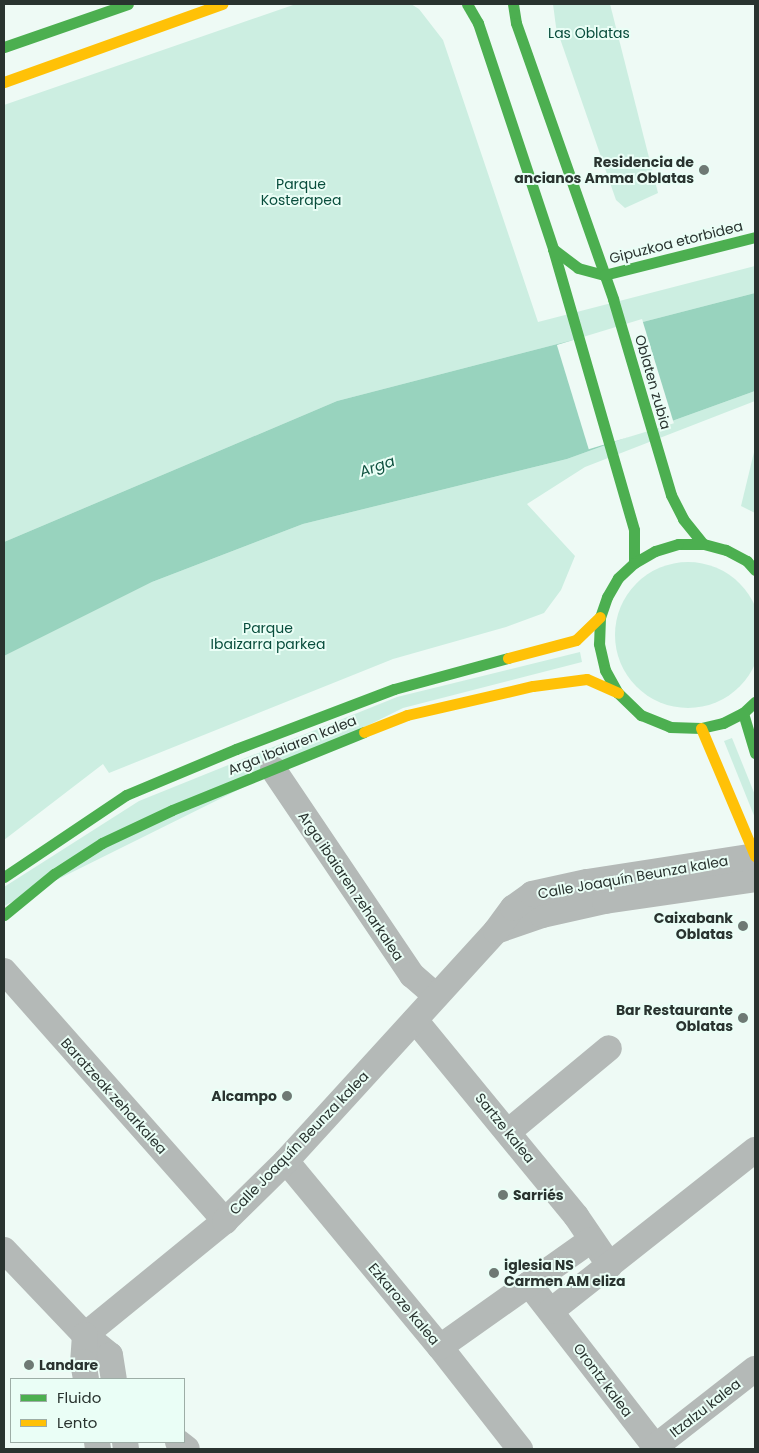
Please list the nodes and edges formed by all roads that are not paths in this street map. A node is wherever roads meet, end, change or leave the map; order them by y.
1 (128, 4) edge
2 (222, 4) edge
3 (467, 4) edge
4 (513, 4) edge
5 (4, 47) edge
6 (4, 82) edge
7 (755, 237) edge
8 (553, 249) junction
9 (604, 275) junction
10 (613, 298) joint
11 (703, 544) junction
12 (634, 563) junction
13 (755, 570) edge
14 (600, 617) junction
15 (618, 693) junction
16 (755, 702) edge
17 (743, 713) junction
18 (701, 728) junction
19 (755, 753) edge
20 (273, 769) junction
21 (755, 856) edge
22 (4, 877) edge
23 (755, 879) edge
24 (4, 915) edge
25 (496, 931) junction
26 (4, 972) edge
27 (436, 996) junction
28 (415, 1020) junction
29 (609, 1048) dead end
30 (508, 1132) junction
31 (755, 1150) edge
32 (286, 1161) junction
33 (225, 1220) junction
34 (591, 1240) junction
35 (4, 1250) edge
36 (610, 1266) junction
37 (529, 1284) junction
38 (551, 1311) junction
39 (85, 1336) junction
40 (440, 1347) junction
41 (755, 1369) edge
42 (86, 1378) edge
43 (114, 1378) edge
44 (656, 1448) edge
45 (520, 1449) edge

1 - 5 street
2 - 6 street
3 - 8 street
4 - 9 street, Gipuzkoa etorbidea
7 - 9 street, Gipuzkoa etorbidea
8 - 9 street, Gipuzkoa etorbidea
8 - 12 street
9 - 10 street, Gipuzkoa etorbidea
10 - 11 street, Oblaten zubia
11 - 12 street
11 - 13 street
12 - 14 street
14 - 15 street
14 - 22 street, Arga ibaiaren kalea
15 - 18 street
15 - 20 street, Arga ibaiaren kalea
16 - 17 street
17 - 18 street
17 - 19 street
18 - 21 street
20 - 24 street, Arga ibaiaren kalea
20 - 27 street, Arga ibaiaren zeharkalea
21 - 25 street, Calle Joaquín Beunza kalea
23 - 25 street, Calle Joaquín Beunza kalea
25 - 27 street, Calle Joaquín Beunza kalea
26 - 33 street, Baratzeak zeharkalea
27 - 28 street, Calle Joaquín Beunza kalea
28 - 30 street, Sartze kalea
28 - 32 street, Calle Joaquín Beunza kalea
29 - 30 street
30 - 34 street, Sartze kalea
31 - 36 street
32 - 33 street, Calle Joaquín Beunza kalea
32 - 40 street, Ezkaroze kalea
33 - 39 street, Calle Joaquín Beunza kalea
34 - 36 street, Sartze kalea
34 - 37 street
35 - 39 street
36 - 38 street
37 - 38 street, Orontz kalea
37 - 40 street
38 - 44 street, Orontz kalea
39 - 42 street
39 - 43 street
40 - 45 street, Ezkaroze kalea
41 - 44 street, Itzalzu kalea

